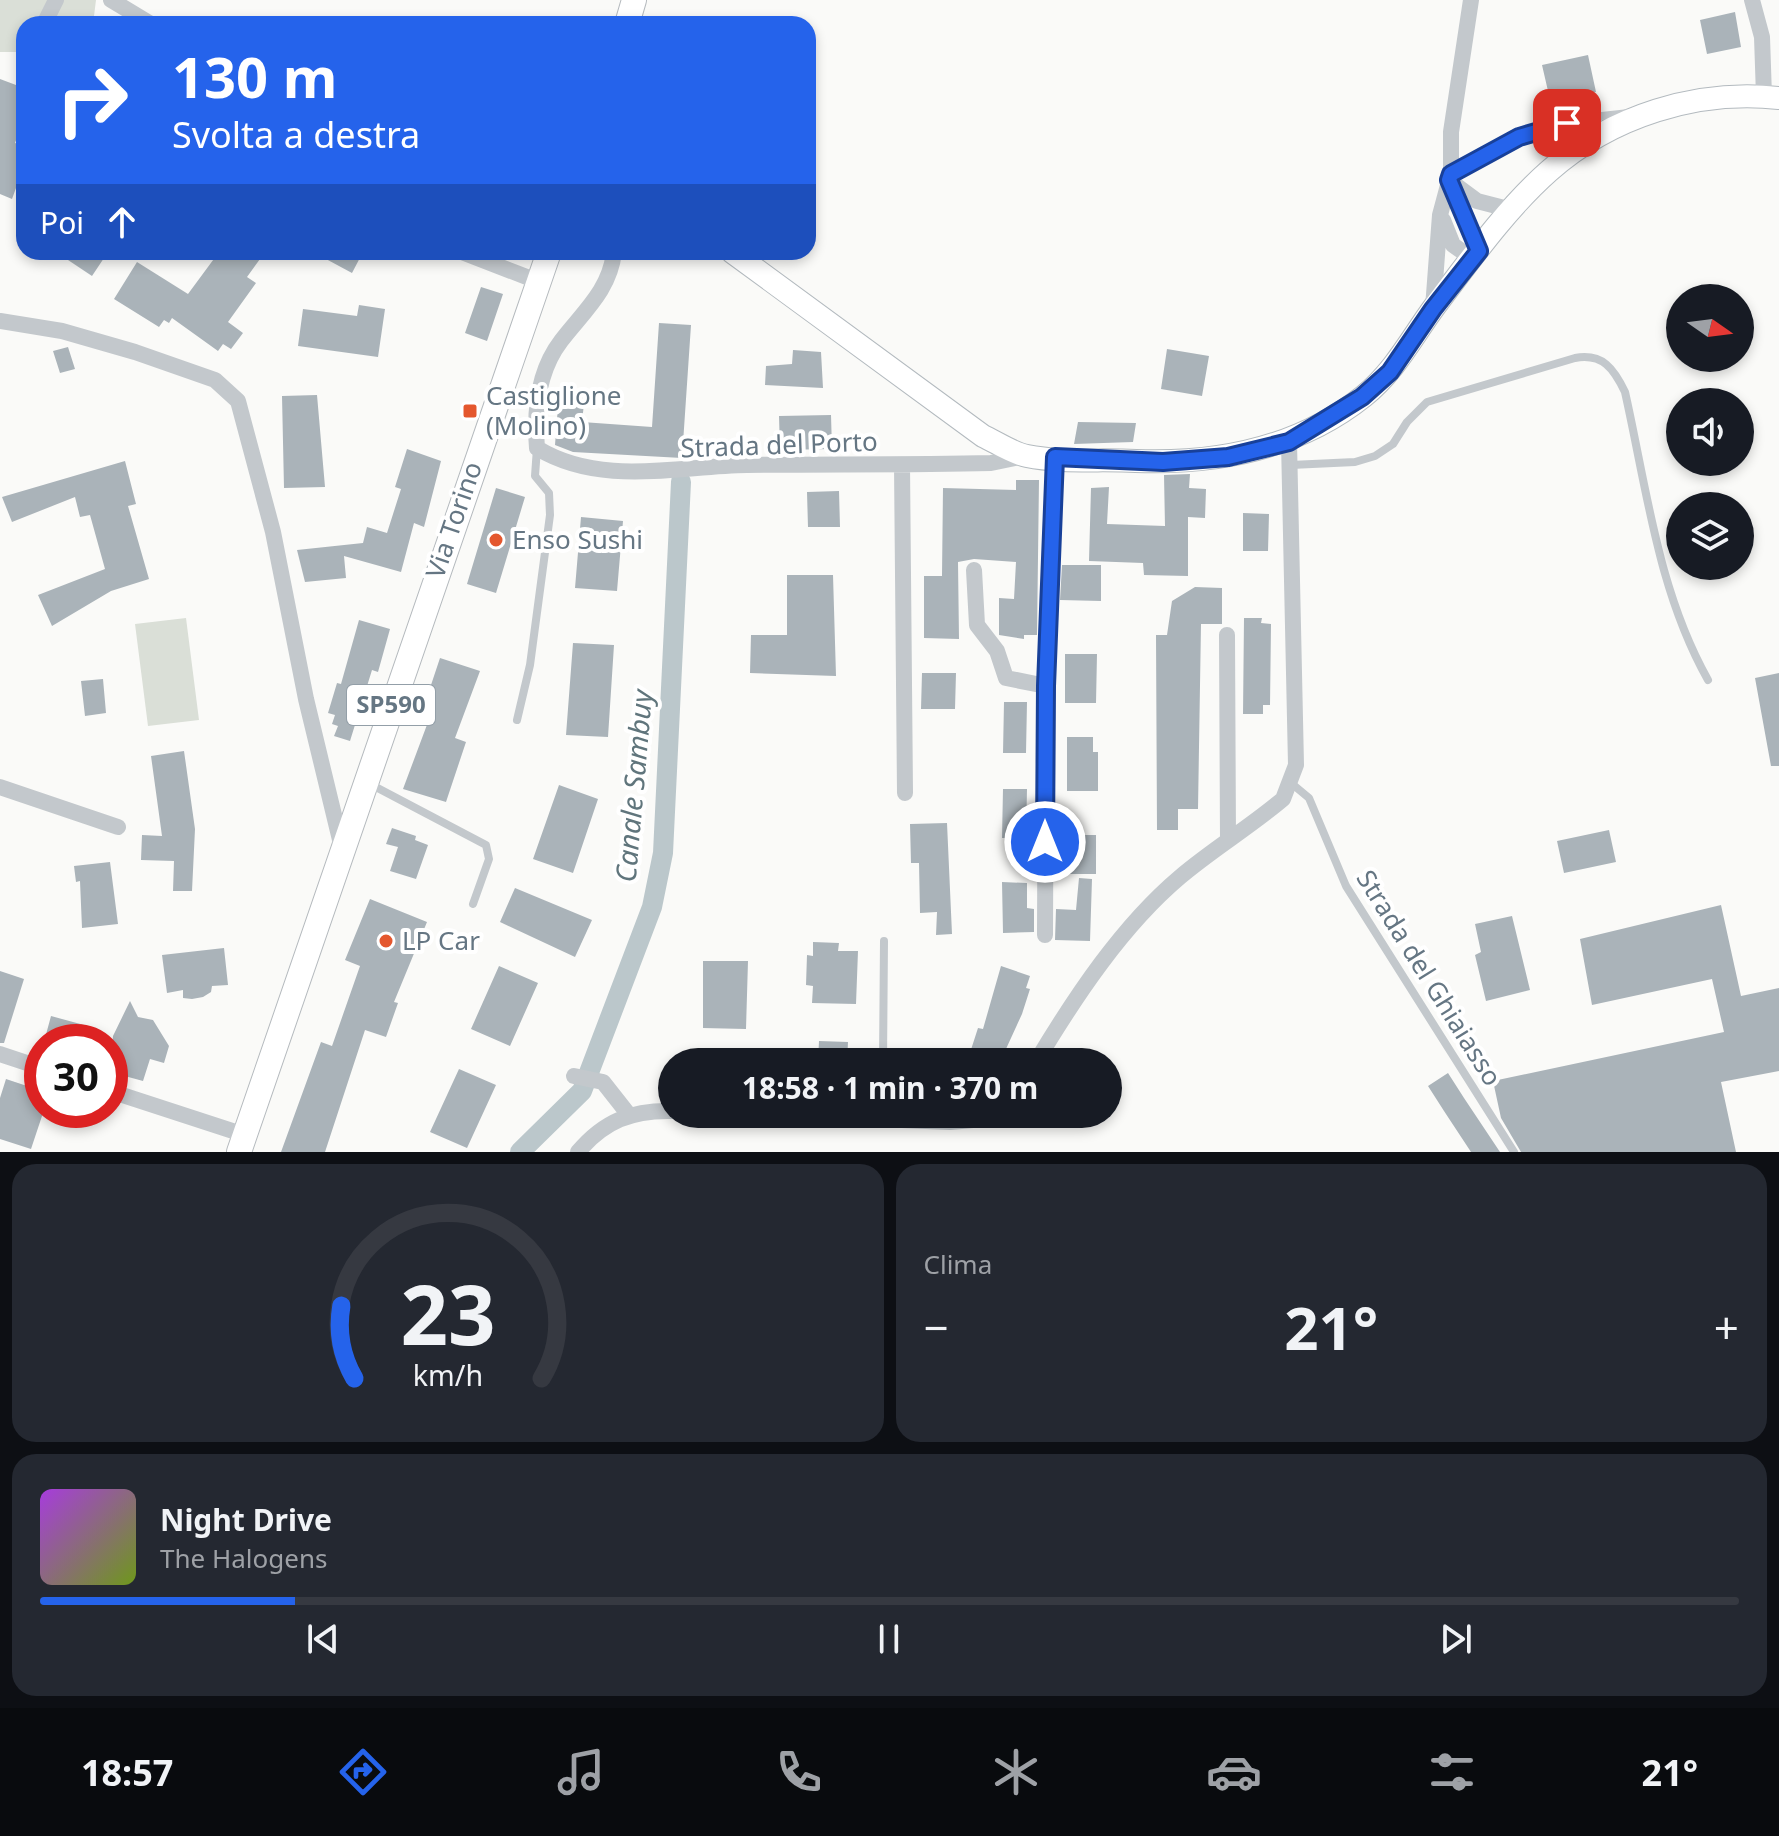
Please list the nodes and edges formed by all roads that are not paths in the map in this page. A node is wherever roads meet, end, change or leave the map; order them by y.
1 (111, 0) edge
2 (1471, 0) edge
3 (1752, 0) edge
4 (138, 16) edge
5 (1772, 97) edge
6 (1650, 111) junction
7 (1450, 177) junction
8 (1512, 210) junction
9 (1440, 215) junction
10 (1476, 255) junction
11 (613, 260) edge
12 (743, 260) edge
13 (546, 261) edge
14 (1433, 309) junction
15 (0, 321) edge
16 (1289, 442) junction
17 (537, 448) junction
18 (1025, 456) junction
19 (1055, 457) junction
20 (902, 465) junction
21 (1291, 465) junction
22 (974, 570) dead end
23 (1227, 635) dead end
24 (1708, 680) dead end
25 (1046, 686) junction
26 (517, 720) dead end
27 (365, 781) junction
28 (1291, 783) junction
29 (0, 787) edge
30 (905, 793) dead end
31 (118, 827) dead end
32 (1228, 840) junction
33 (343, 850) junction
34 (473, 904) dead end
35 (1045, 935) dead end
36 (884, 941) dead end
37 (883, 1048) edge
38 (1044, 1048) edge
39 (0, 1054) edge
40 (24, 1062) edge
41 (574, 1076) dead end
42 (128, 1098) edge
43 (658, 1110) edge
44 (629, 1115) junction
45 (242, 1144) edge
46 (578, 1152) edge
47 (1514, 1152) edge

1 - 4 street
2 - 7 street
3 - 5 street
5 - 6 main road
6 - 7 lane
6 - 8 main road
7 - 8 street
7 - 9 street
7 - 10 street
8 - 10 main road
9 - 10 street
9 - 14 street
10 - 14 main road
11 - 17 street
12 - 18 main road
13 - 27 main road, Via Torino / SP590
14 - 16 main road
15 - 33 street
16 - 19 main road
16 - 21 street
17 - 20 street, Strada del Porto
17 - 26 lane
18 - 19 main road
18 - 20 street, Strada del Porto
19 - 25 street
20 - 30 street
21 - 24 lane
21 - 28 street
22 - 25 street
23 - 32 street
25 - 35 street
27 - 33 main road, Via Torino / SP590
27 - 34 lane
28 - 32 street
28 - 47 lane, Strada del Ghiaiasso
29 - 31 street
32 - 38 street
33 - 45 main road, Via Torino / SP590
36 - 37 lane
39 - 40 street
41 - 44 street
42 - 45 street
43 - 44 street
44 - 46 street

